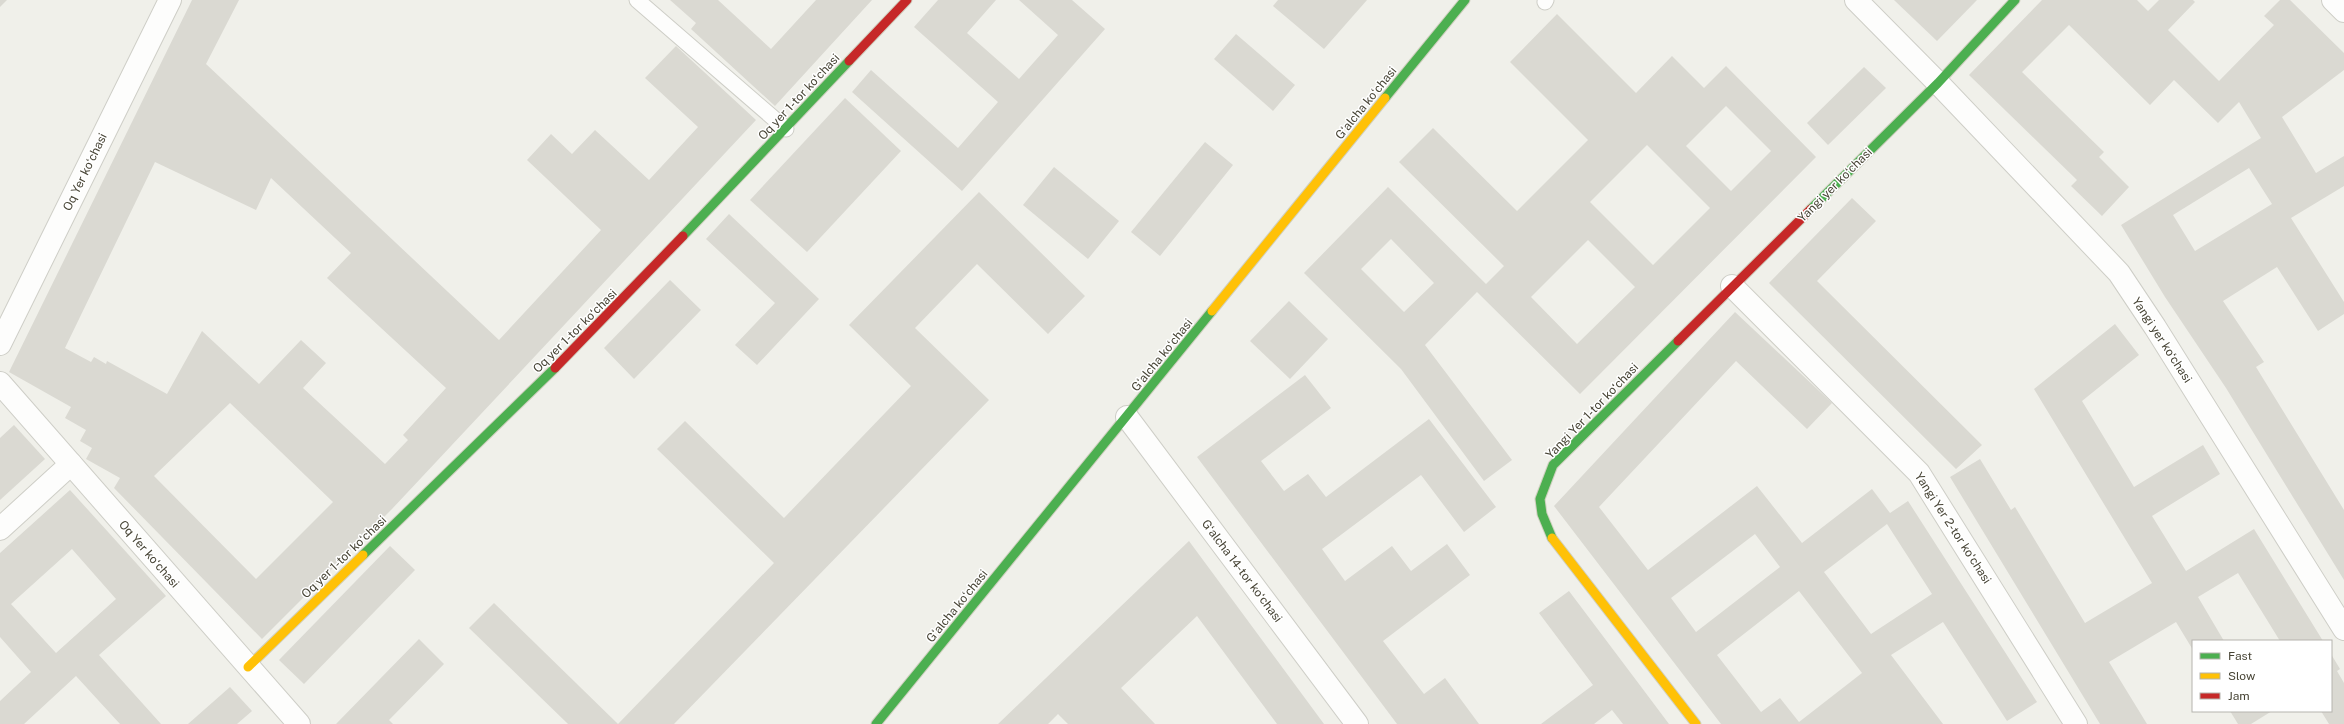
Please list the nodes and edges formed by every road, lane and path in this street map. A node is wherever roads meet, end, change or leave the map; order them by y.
1 (637, 0) edge
2 (907, 0) edge
3 (1465, 0) edge
4 (1856, 0) edge
5 (2015, 0) edge
6 (2333, 0) edge
7 (165, 2) edge
8 (2344, 11) edge
9 (1938, 83) junction
10 (786, 129) junction
11 (1732, 286) junction
12 (0, 344) edge
13 (0, 383) edge
14 (1127, 417) junction
15 (71, 464) junction
16 (0, 529) edge
17 (2344, 629) edge
18 (248, 666) junction
19 (299, 724) edge
20 (876, 724) edge
21 (1357, 724) edge
22 (1696, 724) edge
23 (2076, 724) edge

1 - 10 lane
2 - 10 street, Oq yer 1-tor koʻchasi
3 - 14 street, Gʻalcha koʻchasi
4 - 9 street, Yangi yer koʻchasi
5 - 9 street, Yangi yer koʻchasi
6 - 8 street
7 - 12 street, Oq Yer koʻchasi
9 - 11 street, Yangi yer koʻchasi
9 - 17 street, Yangi yer koʻchasi
10 - 18 street, Oq yer 1-tor koʻchasi
11 - 22 street, Yangi Yer 1-tor koʻchasi
11 - 23 street, Yangi Yer 2-tor koʻchasi
13 - 15 street, Oq Yer koʻchasi
14 - 20 street, Gʻalcha koʻchasi
14 - 21 street, Gʻalcha 14-tor koʻchasi
15 - 16 street
15 - 18 street, Oq Yer koʻchasi
18 - 19 street, Oq Yer koʻchasi

